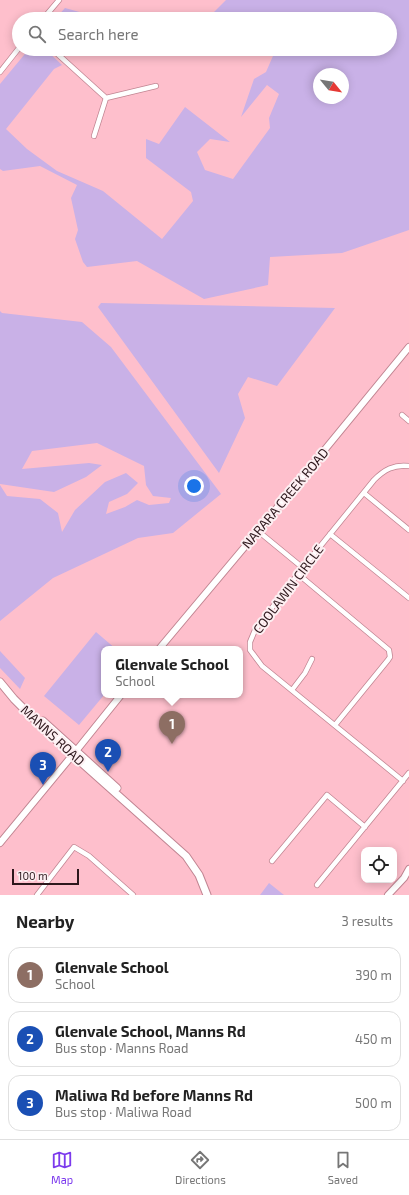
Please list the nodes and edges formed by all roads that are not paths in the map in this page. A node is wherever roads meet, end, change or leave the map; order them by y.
1 (59, 0) edge
2 (49, 12) edge
3 (13, 56) edge
4 (60, 56) edge
5 (0, 72) edge
6 (156, 86) dead end
7 (106, 98) junction
8 (94, 136) dead end
9 (408, 350) edge
10 (402, 415) dead end
11 (409, 421) edge
12 (409, 466) edge
13 (364, 493) junction
14 (409, 530) edge
15 (258, 531) junction
16 (330, 534) junction
17 (303, 568) junction
18 (298, 574) junction
19 (409, 598) edge
20 (162, 646) edge
21 (312, 659) dead end
22 (1, 683) edge
23 (292, 690) junction
24 (119, 698) edge
25 (335, 725) junction
26 (74, 753) junction
27 (409, 773) edge
28 (403, 781) junction
29 (365, 827) junction
30 (0, 843) edge
31 (272, 861) dead end
32 (409, 869) edge
33 (317, 885) dead end
34 (37, 895) edge
35 (133, 895) edge
36 (207, 895) edge
37 (388, 895) edge

1 - 2 street
3 - 5 street
4 - 7 street
6 - 7 street
7 - 8 street
9 - 15 street, NARARA CREEK ROAD
10 - 11 street
12 - 13 street, COOLAWIN CIRCLE
13 - 14 street
13 - 16 street, COOLAWIN CIRCLE
15 - 17 street
15 - 20 street, NARARA CREEK ROAD
16 - 17 street, COOLAWIN CIRCLE
16 - 19 street
17 - 18 street, COOLAWIN CIRCLE
18 - 23 street, COOLAWIN CIRCLE
18 - 25 street
21 - 23 street
22 - 26 main road, MANNS ROAD
23 - 25 street, COOLAWIN CIRCLE
24 - 26 street
25 - 28 street, COOLAWIN CIRCLE
26 - 30 street
26 - 36 main road, MANNS ROAD
27 - 28 street
28 - 29 street
29 - 31 street
29 - 33 street
32 - 37 street
34 - 35 street

